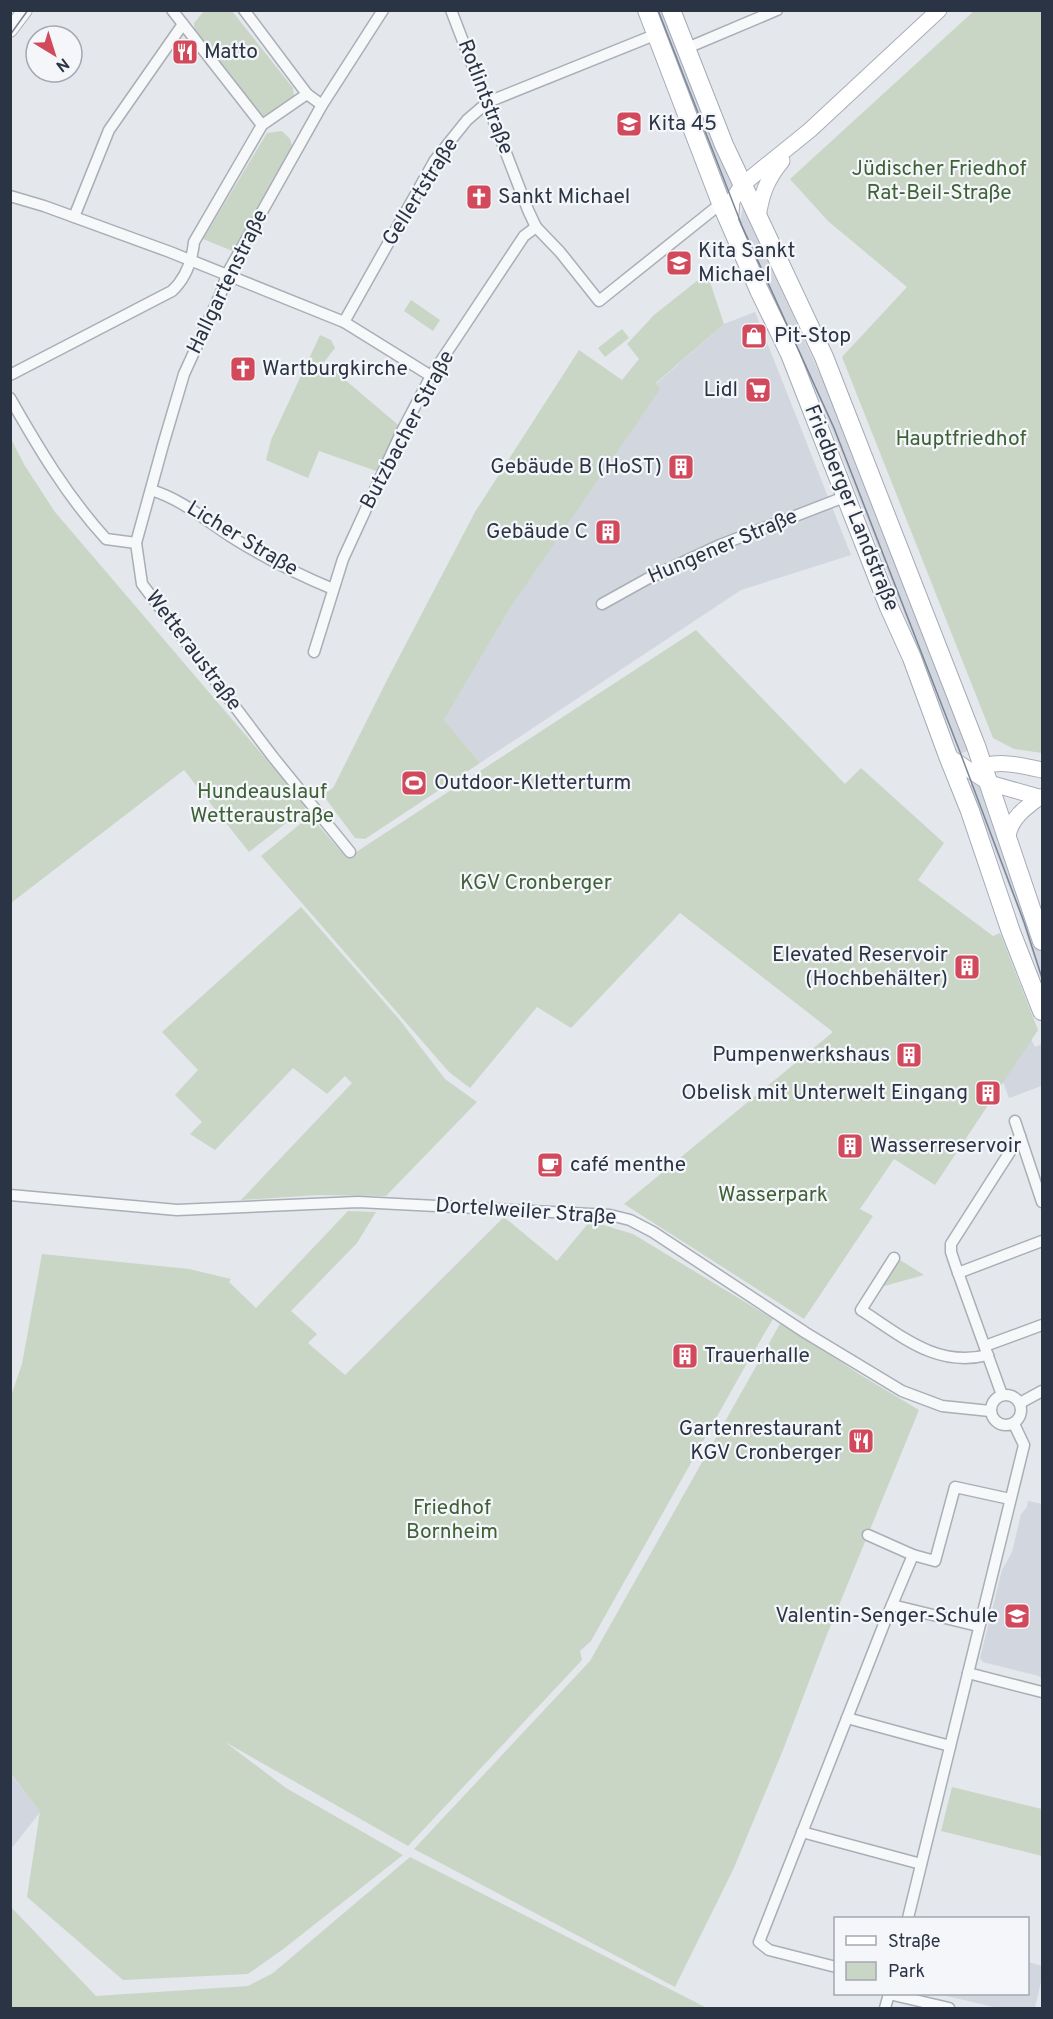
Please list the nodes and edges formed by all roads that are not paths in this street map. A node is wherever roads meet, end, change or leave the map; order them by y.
1 (25, 10) edge
2 (172, 10) edge
3 (244, 10) edge
4 (383, 10) edge
5 (451, 10) edge
6 (647, 10) edge
7 (671, 10) edge
8 (777, 10) edge
9 (933, 13) edge
10 (183, 24) junction
11 (10, 30) edge
12 (657, 34) junction
13 (687, 48) junction
14 (307, 94) junction
15 (488, 102) junction
16 (322, 105) junction
17 (262, 125) junction
18 (810, 130) junction
19 (747, 181) junction
20 (10, 196) edge
21 (722, 203) junction
22 (74, 217) junction
23 (758, 218) junction
24 (730, 224) junction
25 (536, 227) junction
26 (192, 260) junction
27 (227, 274) junction
28 (344, 322) junction
29 (10, 375) edge
30 (431, 376) junction
31 (10, 398) edge
32 (151, 490) junction
33 (847, 496) junction
34 (136, 543) junction
35 (333, 589) junction
36 (602, 604) dead end
37 (314, 652) dead end
38 (976, 746) junction
39 (948, 756) junction
40 (1006, 765) junction
41 (977, 769) junction
42 (1042, 770) edge
43 (989, 783) junction
44 (961, 788) junction
45 (1041, 798) edge
46 (1008, 836) junction
47 (350, 852) dead end
48 (1042, 941) edge
49 (1042, 1011) edge
50 (1015, 1121) dead end
51 (1020, 1136) junction
52 (10, 1195) edge
53 (1042, 1202) edge
54 (1042, 1241) edge
55 (894, 1258) dead end
56 (958, 1273) junction
57 (1042, 1325) edge
58 (987, 1351) junction
59 (1042, 1391) edge
60 (1002, 1395) junction
61 (1020, 1403) junction
62 (990, 1411) junction
63 (1014, 1424) junction
64 (1010, 1499) junction
65 (868, 1535) dead end
66 (913, 1555) junction
67 (892, 1605) junction
68 (978, 1626) junction
69 (968, 1673) junction
70 (1042, 1692) edge
71 (847, 1718) junction
72 (950, 1746) junction
73 (802, 1832) junction
74 (921, 1864) junction
75 (908, 1917) edge
76 (834, 1966) edge
77 (893, 1995) edge
78 (949, 2008) edge

1 - 11 street
2 - 10 street
3 - 14 street
4 - 16 street, Hallgartenstraße
5 - 15 street, Rotlintstraße
6 - 12 main road, Friedberger Landstraße
7 - 13 main road, Friedberger Landstraße
8 - 13 street
9 - 18 main road
10 - 17 street
10 - 22 street
12 - 15 street, Gellertstraße
12 - 21 main road, Friedberger Landstraße
13 - 19 main road, Friedberger Landstraße
14 - 16 street
14 - 17 street, Hallgartenstraße
15 - 25 street, Rotlintstraße
15 - 28 street, Gellertstraße
16 - 27 street, Hallgartenstraße
17 - 26 street, Hallgartenstraße
18 - 19 main road
18 - 23 main road
19 - 21 street
19 - 23 main road, Friedberger Landstraße
19 - 24 main road
20 - 22 street
21 - 24 main road, Friedberger Landstraße
21 - 25 street, Rotlintstraße
22 - 26 street
23 - 38 main road, Friedberger Landstraße
24 - 33 main road, Friedberger Landstraße
25 - 30 street, Butzbacher Straße
26 - 27 street
26 - 29 street, Hallgartenstraße
27 - 28 street
27 - 32 street, Hallgartenstraße
28 - 30 street
30 - 35 street, Butzbacher Straße
31 - 34 street
32 - 34 street, Hallgartenstraße
32 - 35 street, Licher Straße
33 - 36 street, Hungener Straße
33 - 39 main road, Friedberger Landstraße
34 - 47 street, Wetteraustraße
35 - 37 street, Butzbacher Straße
38 - 40 main road
38 - 41 main road, Friedberger Landstraße
39 - 41 main road
39 - 44 main road, Friedberger Landstraße
40 - 41 main road
40 - 42 main road
41 - 43 main road, Friedberger Landstraße
41 - 44 main road
43 - 45 main road
43 - 46 main road, Friedberger Landstraße
44 - 49 main road, Friedberger Landstraße
45 - 46 main road
46 - 48 main road, Friedberger Landstraße
50 - 51 street
51 - 53 street
51 - 56 street
52 - 62 street, Dortelweiler Straße
54 - 56 street
55 - 58 street
56 - 58 street
57 - 58 street
58 - 60 street
59 - 61 street
60 - 61 street
60 - 62 street
61 - 63 street
62 - 63 street
63 - 64 street
64 - 66 street
64 - 68 street
65 - 66 street
66 - 67 street
67 - 68 street
67 - 71 street
68 - 69 street
69 - 70 street
69 - 72 street
71 - 72 street
71 - 73 street
72 - 74 street
73 - 74 street
73 - 76 street
74 - 75 street
77 - 78 street

